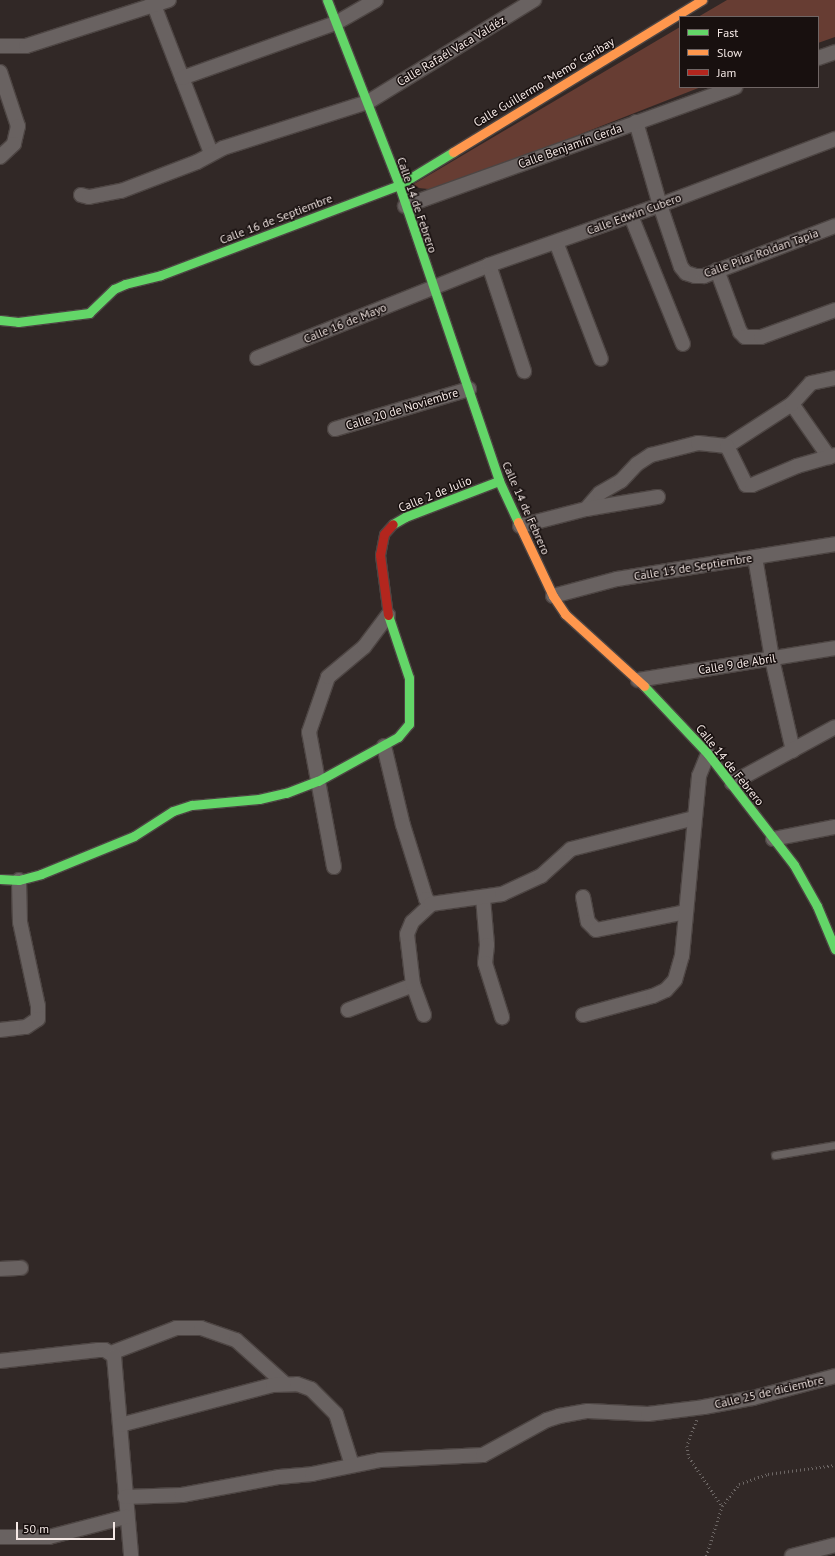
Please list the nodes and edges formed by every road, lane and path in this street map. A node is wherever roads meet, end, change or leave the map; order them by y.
1 (169, 0) edge
2 (327, 0) edge
3 (376, 0) edge
4 (534, 0) edge
5 (695, 2) edge
6 (153, 3) edge
7 (336, 23) junction
8 (0, 46) edge
9 (835, 52) edge
10 (819, 58) edge
11 (0, 72) edge
12 (182, 78) junction
13 (732, 88) edge
14 (368, 102) junction
15 (636, 122) junction
16 (835, 139) edge
17 (211, 153) junction
18 (0, 157) edge
19 (399, 185) junction
20 (81, 195) dead end
21 (405, 206) junction
22 (660, 206) junction
23 (631, 216) junction
24 (835, 226) edge
25 (556, 242) junction
26 (489, 265) junction
27 (717, 270) junction
28 (433, 288) junction
29 (835, 310) edge
30 (0, 320) edge
31 (683, 344) dead end
32 (257, 358) dead end
33 (601, 359) dead end
34 (524, 371) dead end
35 (835, 378) edge
36 (469, 389) junction
37 (792, 404) junction
38 (336, 429) dead end
39 (727, 446) junction
40 (832, 456) edge
41 (499, 481) junction
42 (658, 497) dead end
43 (586, 509) junction
44 (520, 526) junction
45 (835, 544) edge
46 (755, 557) junction
47 (553, 596) junction
48 (388, 615) junction
49 (835, 648) edge
50 (772, 659) junction
51 (638, 680) junction
52 (835, 727) edge
53 (384, 746) junction
54 (793, 750) junction
55 (708, 754) junction
56 (318, 781) junction
57 (732, 783) junction
58 (694, 818) junction
59 (835, 826) edge
60 (773, 838) junction
61 (334, 867) dead end
62 (0, 879) edge
63 (20, 880) junction
64 (583, 897) dead end
65 (483, 898) junction
66 (431, 904) junction
67 (685, 912) junction
68 (832, 930) edge
69 (835, 949) edge
70 (413, 986) junction
71 (348, 1010) dead end
72 (424, 1015) dead end
73 (583, 1015) dead end
74 (502, 1017) dead end
75 (0, 1030) edge
76 (835, 1145) edge
77 (776, 1155) dead end
78 (21, 1268) dead end
79 (0, 1269) edge
80 (111, 1353) junction
81 (0, 1361) edge
82 (835, 1376) edge
83 (285, 1384) junction
84 (704, 1407) junction
85 (120, 1426) junction
86 (352, 1464) junction
87 (835, 1465) edge
88 (125, 1497) junction
89 (722, 1506) junction
90 (126, 1517) junction
91 (0, 1537) edge
92 (835, 1545) edge
93 (131, 1556) edge
94 (706, 1556) edge
95 (792, 1556) edge

1 - 6 street
2 - 7 street, Calle 14 de Febrero
3 - 7 street
4 - 14 street, Calle Rafaél Vaca Valdéz
5 - 19 street, Calle Guillermo "Memo" Garibay
6 - 8 street
6 - 12 street
7 - 12 street
7 - 14 street, Calle 14 de Febrero
9 - 10 street
11 - 18 street
12 - 17 street
13 - 15 street, Calle Benjamín Cerda
14 - 17 street, Calle Rafaél Vaca Valdéz
14 - 19 street, Calle 14 de Febrero
15 - 21 street, Calle Benjamín Cerda
15 - 22 street
16 - 22 street, Calle Edwin Cubero
17 - 20 street, Calle Rafaél Vaca Valdéz
19 - 21 street, Calle 14 de Febrero
19 - 30 street, Calle 16 de Septiembre
21 - 28 street, Calle 14 de Febrero
22 - 23 street, Calle Edwin Cubero
22 - 27 street, Calle Pilar Roldan Tapia
23 - 25 street, Calle Edwin Cubero
23 - 31 street
24 - 27 street, Calle Pilar Roldan Tapia
25 - 26 street, Calle Edwin Cubero
25 - 33 street
26 - 28 street, Calle Edwin Cubero
26 - 34 street
27 - 29 street
28 - 32 street, Calle 16 de Mayo
28 - 36 street, Calle 14 de Febrero
35 - 37 street
36 - 38 street, Calle 20 de Noviembre
36 - 41 street, Calle 14 de Febrero
37 - 39 street
37 - 40 street
39 - 40 street
39 - 43 street
41 - 44 street, Calle 14 de Febrero
41 - 48 street, Calle 2 de Julio
42 - 43 street
43 - 44 street
44 - 47 street, Calle 14 de Febrero
45 - 46 street, Calle 13 de Septiembre
46 - 47 street, Calle 13 de Septiembre
46 - 50 street
47 - 51 street, Calle 14 de Febrero
48 - 53 street
48 - 56 street
49 - 50 street, Calle 9 de Abril
50 - 51 street, Calle 9 de Abril
50 - 54 street
51 - 55 street, Calle 14 de Febrero
52 - 54 street
53 - 56 street
53 - 66 street
54 - 57 street
55 - 57 street, Calle 14 de Febrero
55 - 58 street
56 - 61 street
56 - 63 street
57 - 60 street, Calle 14 de Febrero
58 - 65 street
58 - 67 street
59 - 60 street
60 - 68 street, Calle 14 de Febrero
62 - 63 street
63 - 75 street
64 - 67 street
65 - 66 street
65 - 74 street
66 - 70 street
67 - 73 street
68 - 69 street, Calle 14 de Febrero
70 - 71 street
70 - 72 street
76 - 77 lane
78 - 79 street
80 - 81 street
80 - 83 street
80 - 85 street
82 - 84 street, Calle 25 de diciembre
83 - 85 street
83 - 86 street
84 - 86 street, Calle 25 de diciembre
84 - 89 path
85 - 88 street
86 - 88 street, Calle 25 de diciembre
87 - 89 path
88 - 90 street
89 - 94 path
90 - 91 street
90 - 93 street
92 - 95 street

